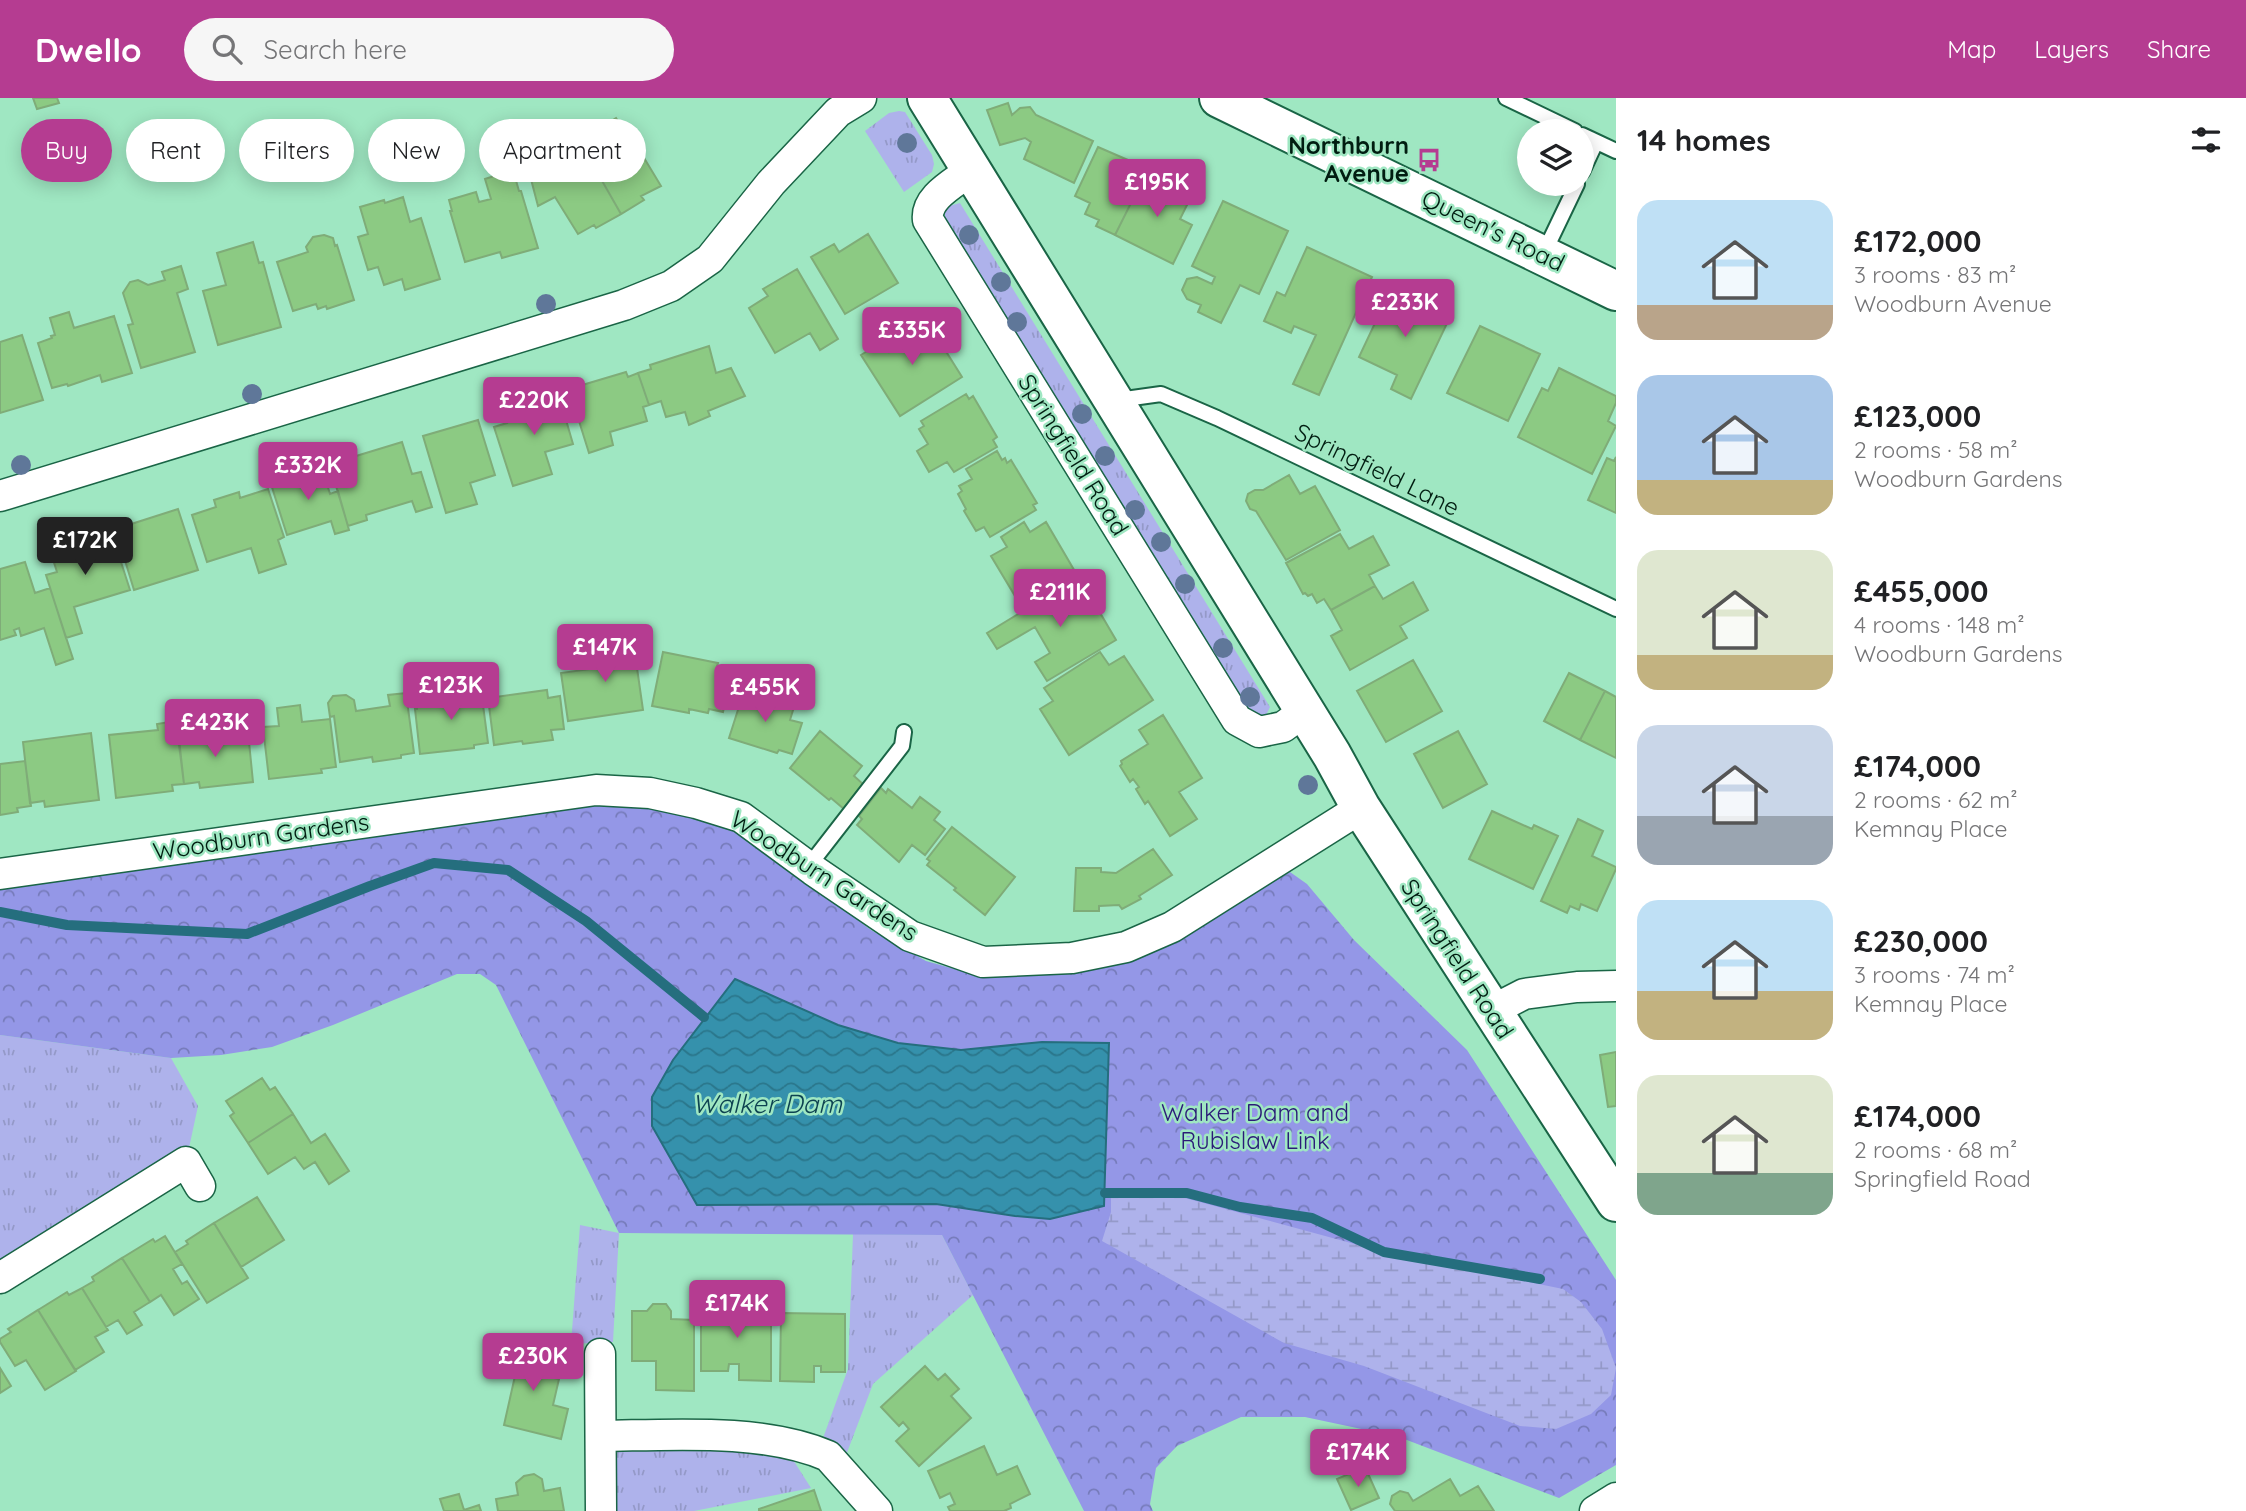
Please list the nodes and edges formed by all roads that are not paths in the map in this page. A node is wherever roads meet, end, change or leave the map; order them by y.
1 (861, 98) edge
2 (927, 98) edge
3 (1219, 98) edge
4 (1506, 98) edge
5 (1260, 107) edge
6 (1550, 119) edge
7 (1596, 142) joint
8 (1594, 146) edge
9 (1616, 151) edge
10 (971, 170) junction
11 (1571, 196) edge
12 (1543, 256) junction
13 (1616, 291) edge
14 (1113, 400) junction
15 (0, 496) edge
16 (1616, 610) edge
17 (1305, 711) junction
18 (904, 732) dead end
19 (1361, 807) junction
20 (808, 867) junction
21 (0, 874) edge
22 (1616, 986) edge
23 (1491, 1012) junction
24 (200, 1186) dead end
25 (1616, 1202) edge
26 (0, 1278) edge
27 (600, 1354) dead end
28 (602, 1436) junction
29 (1616, 1498) edge
30 (601, 1511) edge
31 (877, 1511) edge
32 (1595, 1511) edge

1 - 15 street
2 - 10 street, Springfield Road
3 - 5 street, Queen's Road
4 - 6 lane
5 - 12 street, Queen's Road
7 - 8 lane
7 - 9 lane
10 - 14 street, Springfield Road
10 - 17 street, Springfield Road
11 - 12 lane
12 - 13 street, Queen's Road
14 - 16 lane, Springfield Lane
14 - 17 street, Springfield Road
17 - 19 street, Springfield Road
18 - 20 lane
19 - 20 street, Woodburn Gardens
19 - 23 street, Springfield Road
20 - 21 street, Woodburn Gardens
22 - 23 street
23 - 25 street, Springfield Road
24 - 26 street
27 - 28 street
28 - 30 street
28 - 31 street
29 - 32 street

